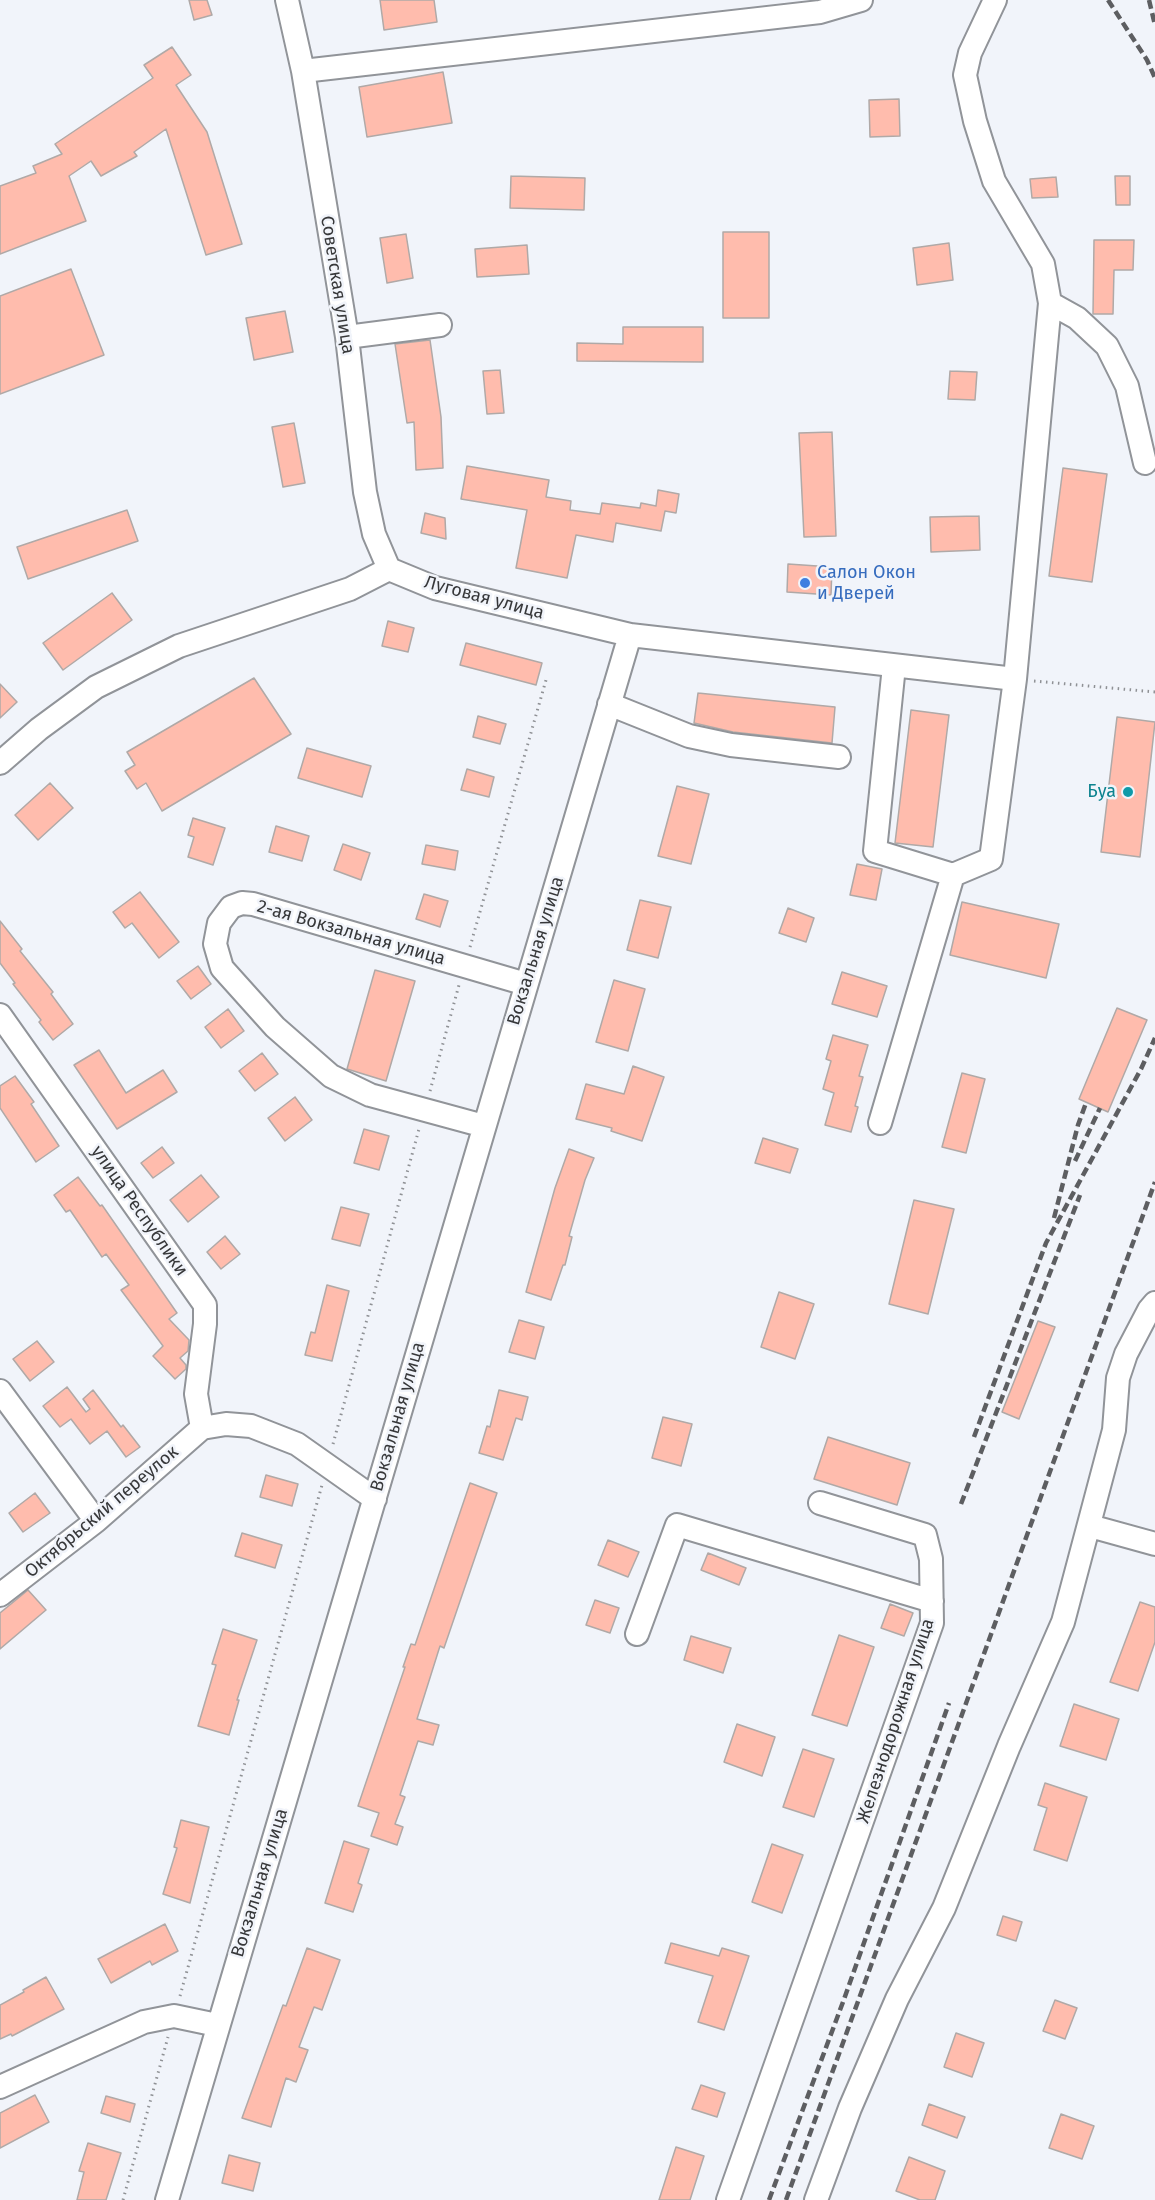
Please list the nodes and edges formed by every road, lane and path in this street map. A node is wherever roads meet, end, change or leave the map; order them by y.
1 (287, 0) edge
2 (861, 0) edge
3 (995, 0) edge
4 (303, 71) junction
5 (1050, 303) junction
6 (440, 325) dead end
7 (347, 337) junction
8 (1145, 463) dead end
9 (390, 569) junction
10 (630, 635) junction
11 (894, 666) junction
12 (1015, 679) junction
13 (546, 680) dead end
14 (1155, 692) edge
15 (609, 704) junction
16 (839, 757) dead end
17 (0, 763) edge
18 (953, 875) junction
19 (464, 966) junction
20 (526, 984) junction
21 (0, 1015) edge
22 (425, 1110) junction
23 (880, 1123) dead end
24 (484, 1126) junction
25 (1155, 1303) edge
26 (0, 1391) edge
27 (202, 1428) junction
28 (327, 1467) junction
29 (375, 1499) junction
30 (820, 1503) dead end
31 (96, 1521) junction
32 (1090, 1526) junction
33 (1155, 1544) edge
34 (0, 1595) edge
35 (932, 1601) junction
36 (637, 1634) dead end
37 (174, 2016) junction
38 (217, 2025) junction
39 (0, 2087) edge
40 (123, 2200) edge
41 (167, 2200) edge
42 (728, 2200) edge
43 (816, 2200) edge

1 - 4 street, Советская улица
2 - 4 street
3 - 5 street
4 - 7 street, Советская улица
5 - 8 street
5 - 12 street
6 - 7 street
7 - 9 street, Советская улица
9 - 10 street, Луговая улица
9 - 17 street
10 - 11 street, Луговая улица
10 - 15 street, Вокзальная улица
11 - 12 street, Луговая улица
11 - 18 street
12 - 14 path
12 - 18 street
13 - 19 path
15 - 16 street
15 - 20 street, Вокзальная улица
18 - 23 street
19 - 20 street, 2-ая Вокзальная улица
19 - 22 path
19 - 22 street, 2-ая Вокзальная улица
20 - 24 street, Вокзальная улица
21 - 27 street, улица Республики
22 - 24 street, 2-ая Вокзальная улица
22 - 28 path
24 - 29 street, Вокзальная улица
25 - 32 street
26 - 31 street
27 - 28 street
27 - 31 street, Октябрьский переулок
28 - 29 street
28 - 37 path
29 - 38 street, Вокзальная улица
30 - 35 street
31 - 34 street, Октябрьский переулок
32 - 33 street
32 - 43 street
35 - 36 street, Железнодорожная улица
35 - 42 street, Железнодорожная улица
37 - 38 street
37 - 39 street
37 - 40 path
38 - 41 street, Вокзальная улица

